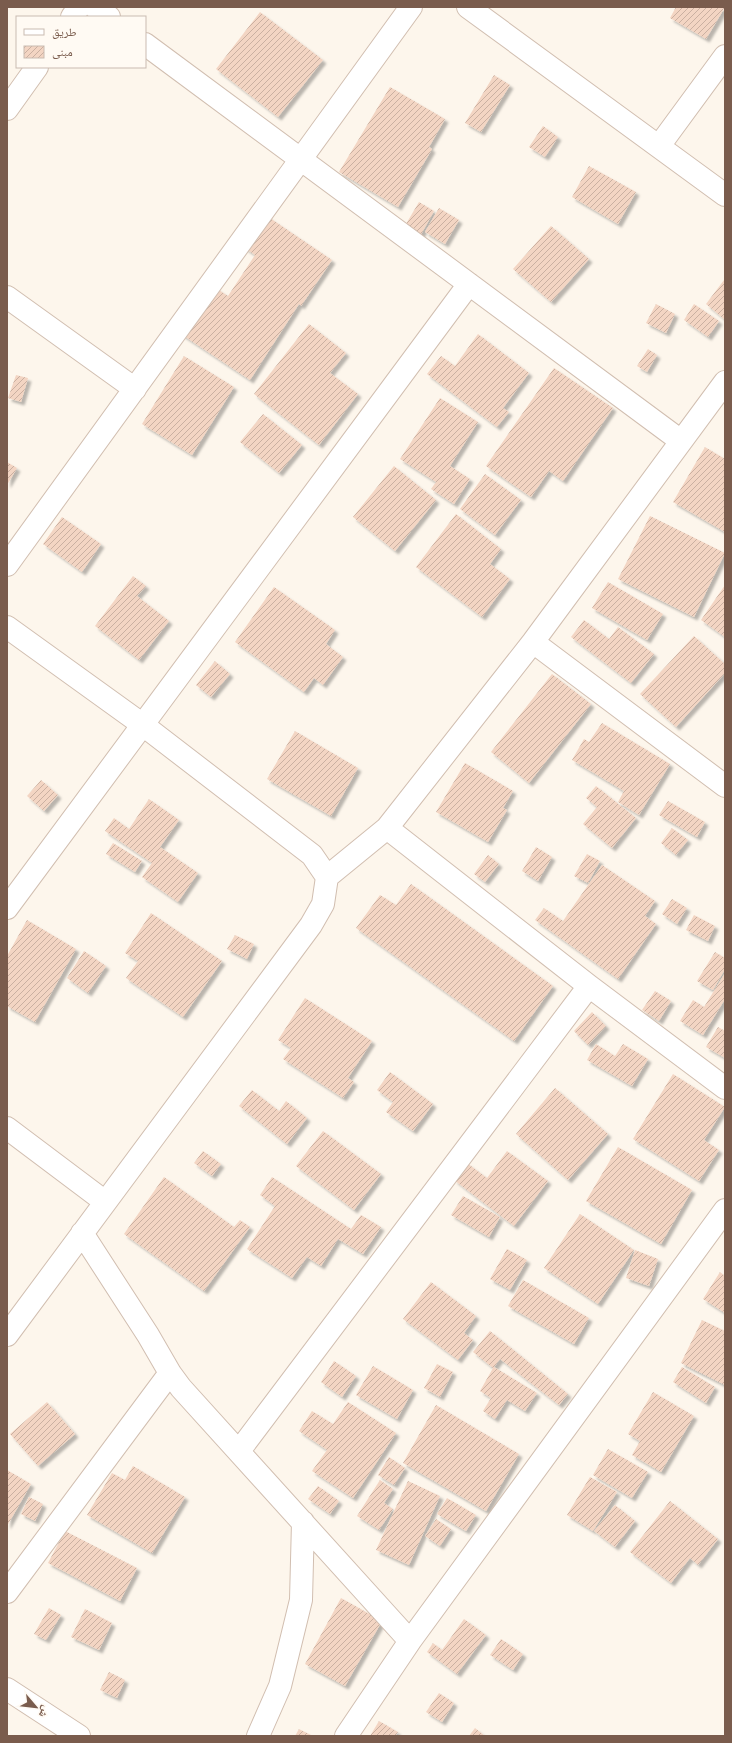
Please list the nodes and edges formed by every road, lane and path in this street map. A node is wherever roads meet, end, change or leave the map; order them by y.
1 (79, 7) edge
2 (95, 7) edge
3 (412, 7) edge
4 (468, 7) edge
5 (73, 16) edge
6 (107, 16) edge
7 (146, 45) edge
8 (725, 56) edge
9 (36, 68) edge
10 (7, 109) edge
11 (658, 146) junction
12 (301, 159) junction
13 (725, 195) edge
14 (470, 284) junction
15 (7, 297) edge
16 (725, 382) edge
17 (135, 389) junction
18 (681, 441) junction
19 (7, 565) edge
20 (7, 627) edge
21 (533, 642) junction
22 (143, 725) junction
23 (722, 778) edge
24 (387, 828) junction
25 (327, 877) junction
26 (7, 908) edge
27 (589, 986) junction
28 (725, 1088) edge
29 (7, 1128) edge
30 (104, 1201) junction
31 (725, 1210) edge
32 (82, 1233) junction
33 (7, 1335) edge
34 (170, 1373) junction
35 (239, 1451) junction
36 (303, 1522) junction
37 (7, 1592) edge
38 (410, 1641) junction
39 (7, 1689) edge
40 (79, 1736) edge
41 (258, 1736) edge
42 (346, 1736) edge

1 - 5 street
2 - 6 street
3 - 12 street
4 - 11 street
7 - 12 street
8 - 11 street
9 - 10 street
11 - 13 street
12 - 14 street
12 - 17 street
14 - 18 street
14 - 22 street
15 - 17 street
16 - 18 street
17 - 19 street
18 - 21 street
20 - 22 street
21 - 23 street
21 - 24 street
22 - 25 street
22 - 26 street
24 - 25 street
24 - 27 street
25 - 30 street
27 - 28 street
27 - 35 street
29 - 30 street
30 - 32 street
31 - 38 street
32 - 33 street
32 - 34 street
34 - 35 street
34 - 37 street
35 - 36 street
36 - 38 street
36 - 41 street
38 - 42 street
39 - 40 street

